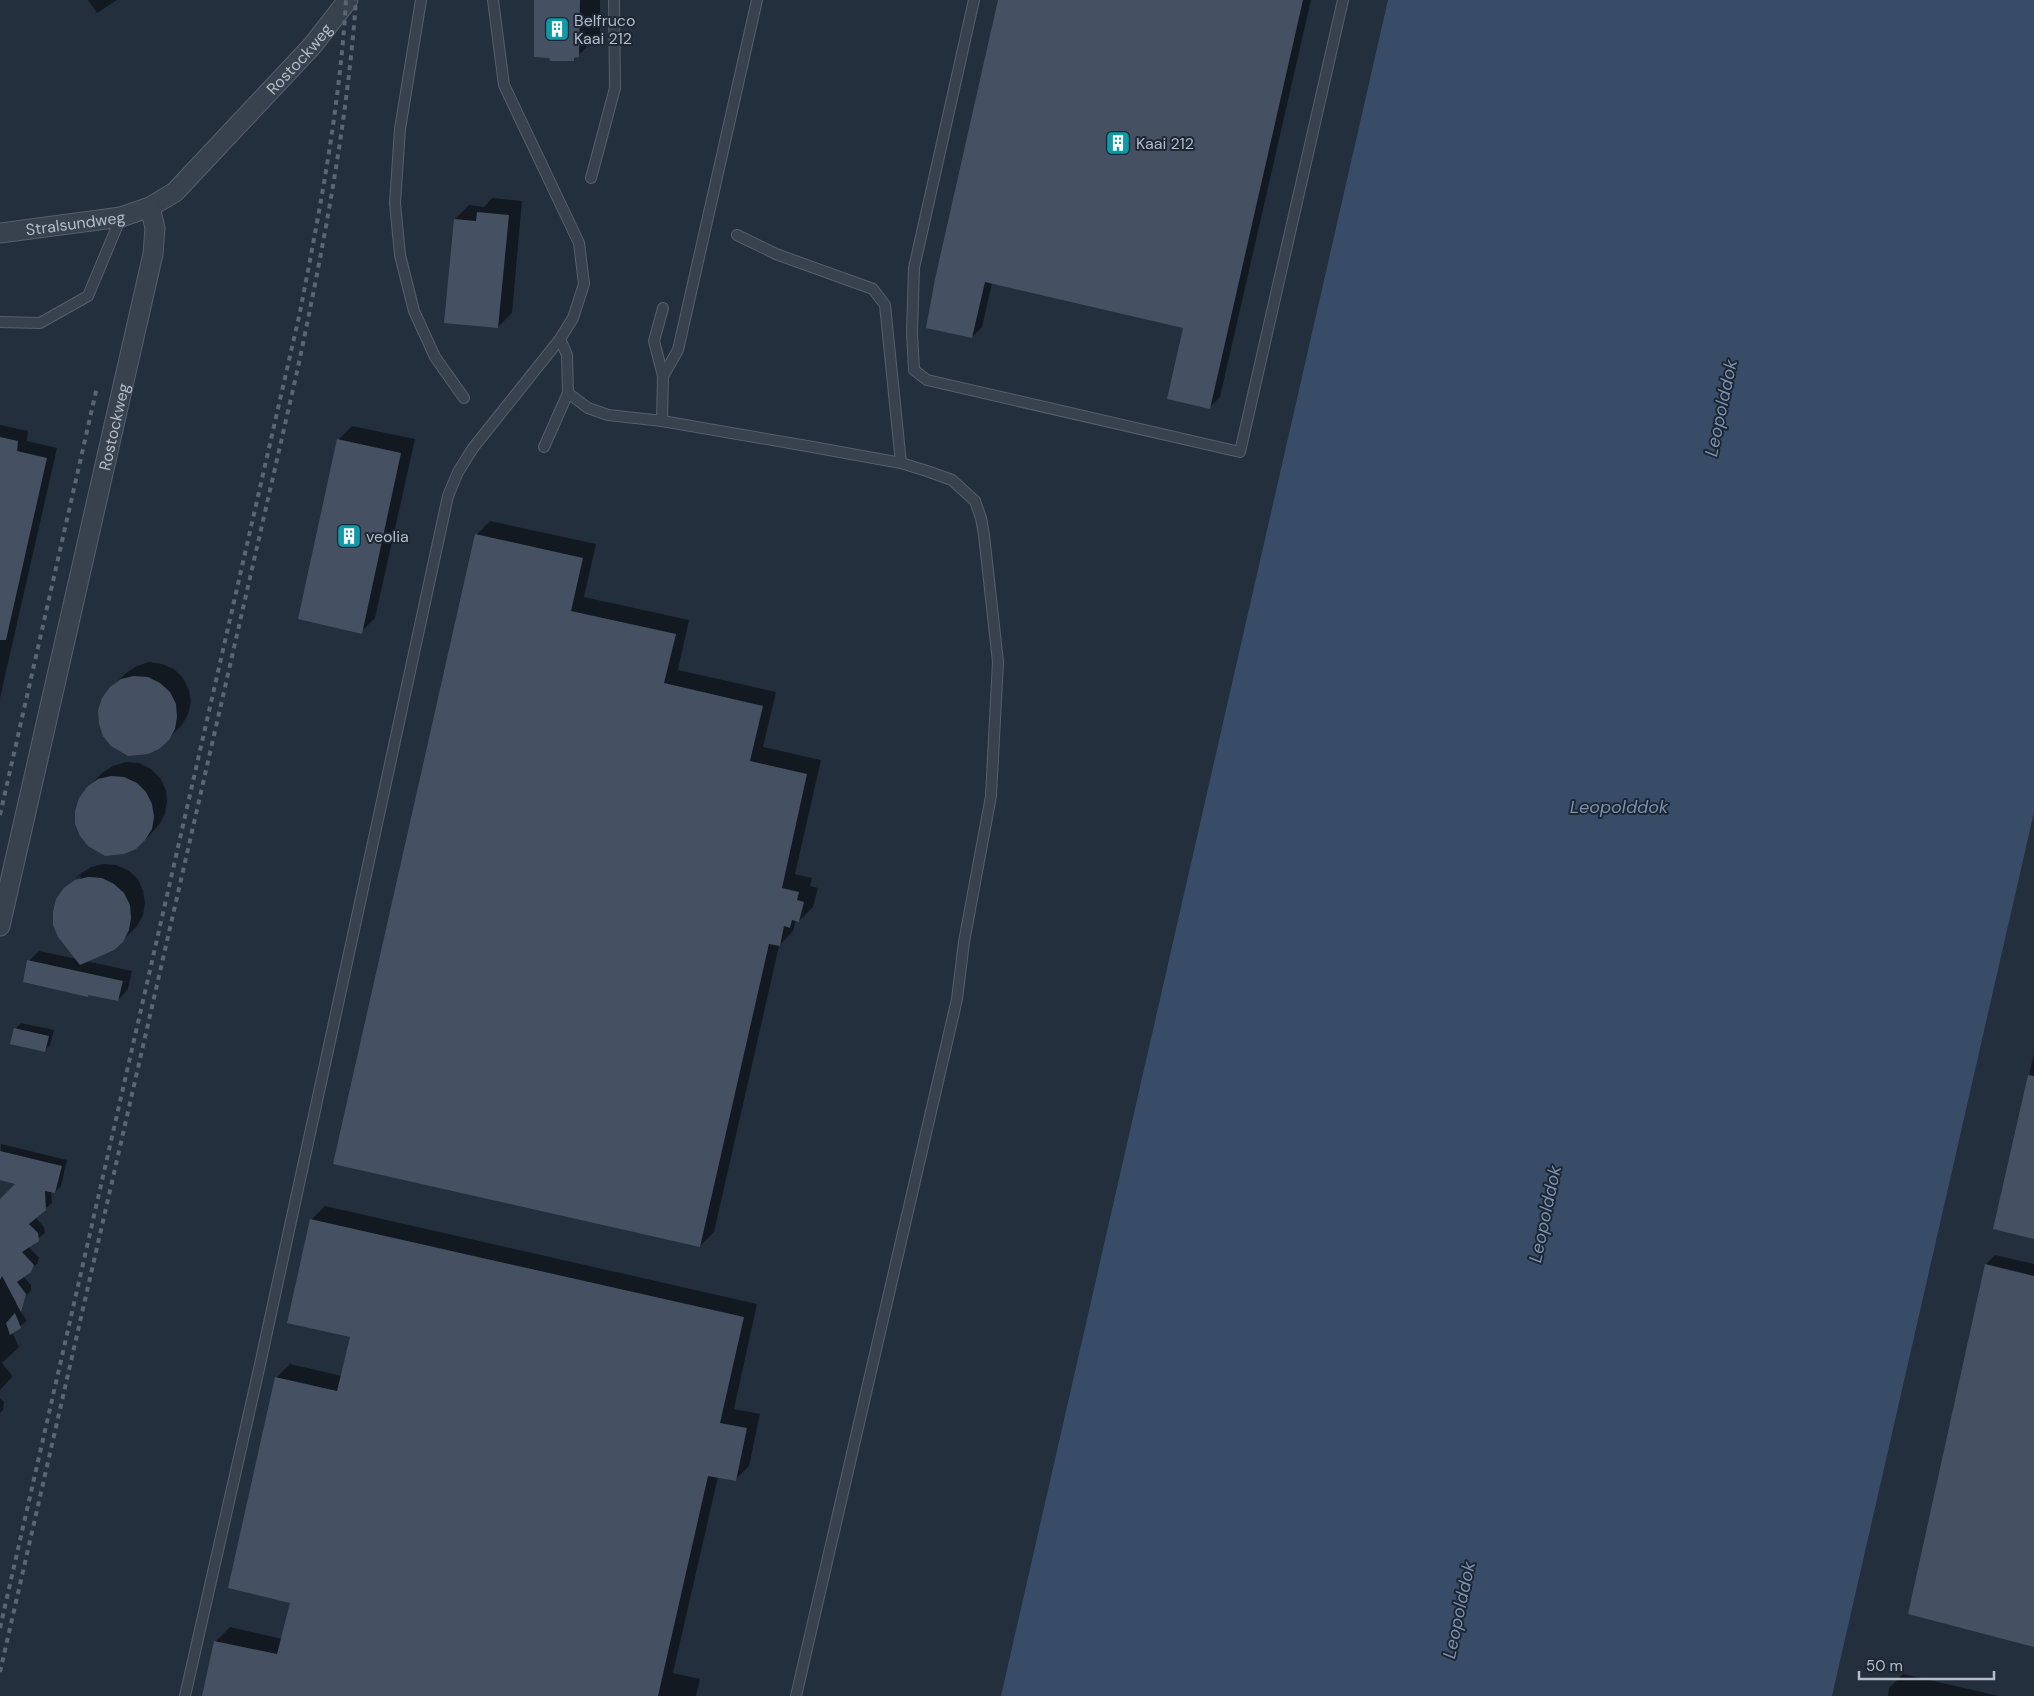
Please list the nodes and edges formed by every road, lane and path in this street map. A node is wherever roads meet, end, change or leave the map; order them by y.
1 (348, 0) edge
2 (420, 0) edge
3 (494, 0) edge
4 (614, 0) edge
5 (757, 0) edge
6 (974, 0) edge
7 (1343, 0) edge
8 (591, 178) dead end
9 (150, 206) junction
10 (121, 217) junction
11 (0, 234) edge
12 (737, 235) dead end
13 (663, 308) dead end
14 (0, 322) edge
15 (560, 339) junction
16 (663, 376) junction
17 (568, 393) junction
18 (464, 398) dead end
19 (662, 421) junction
20 (544, 447) dead end
21 (901, 463) junction
22 (0, 926) edge
23 (185, 1696) edge
24 (796, 1696) edge

1 - 9 street, Rostockweg
2 - 18 lane
3 - 15 lane
4 - 8 lane
5 - 16 lane
6 - 7 lane
9 - 10 street, Stralsundweg
9 - 22 street, Rostockweg
10 - 11 street, Stralsundweg
10 - 14 lane
12 - 21 lane
13 - 16 lane
15 - 17 lane
15 - 23 lane
16 - 19 lane
17 - 19 lane
17 - 20 lane
19 - 21 lane
21 - 24 lane

